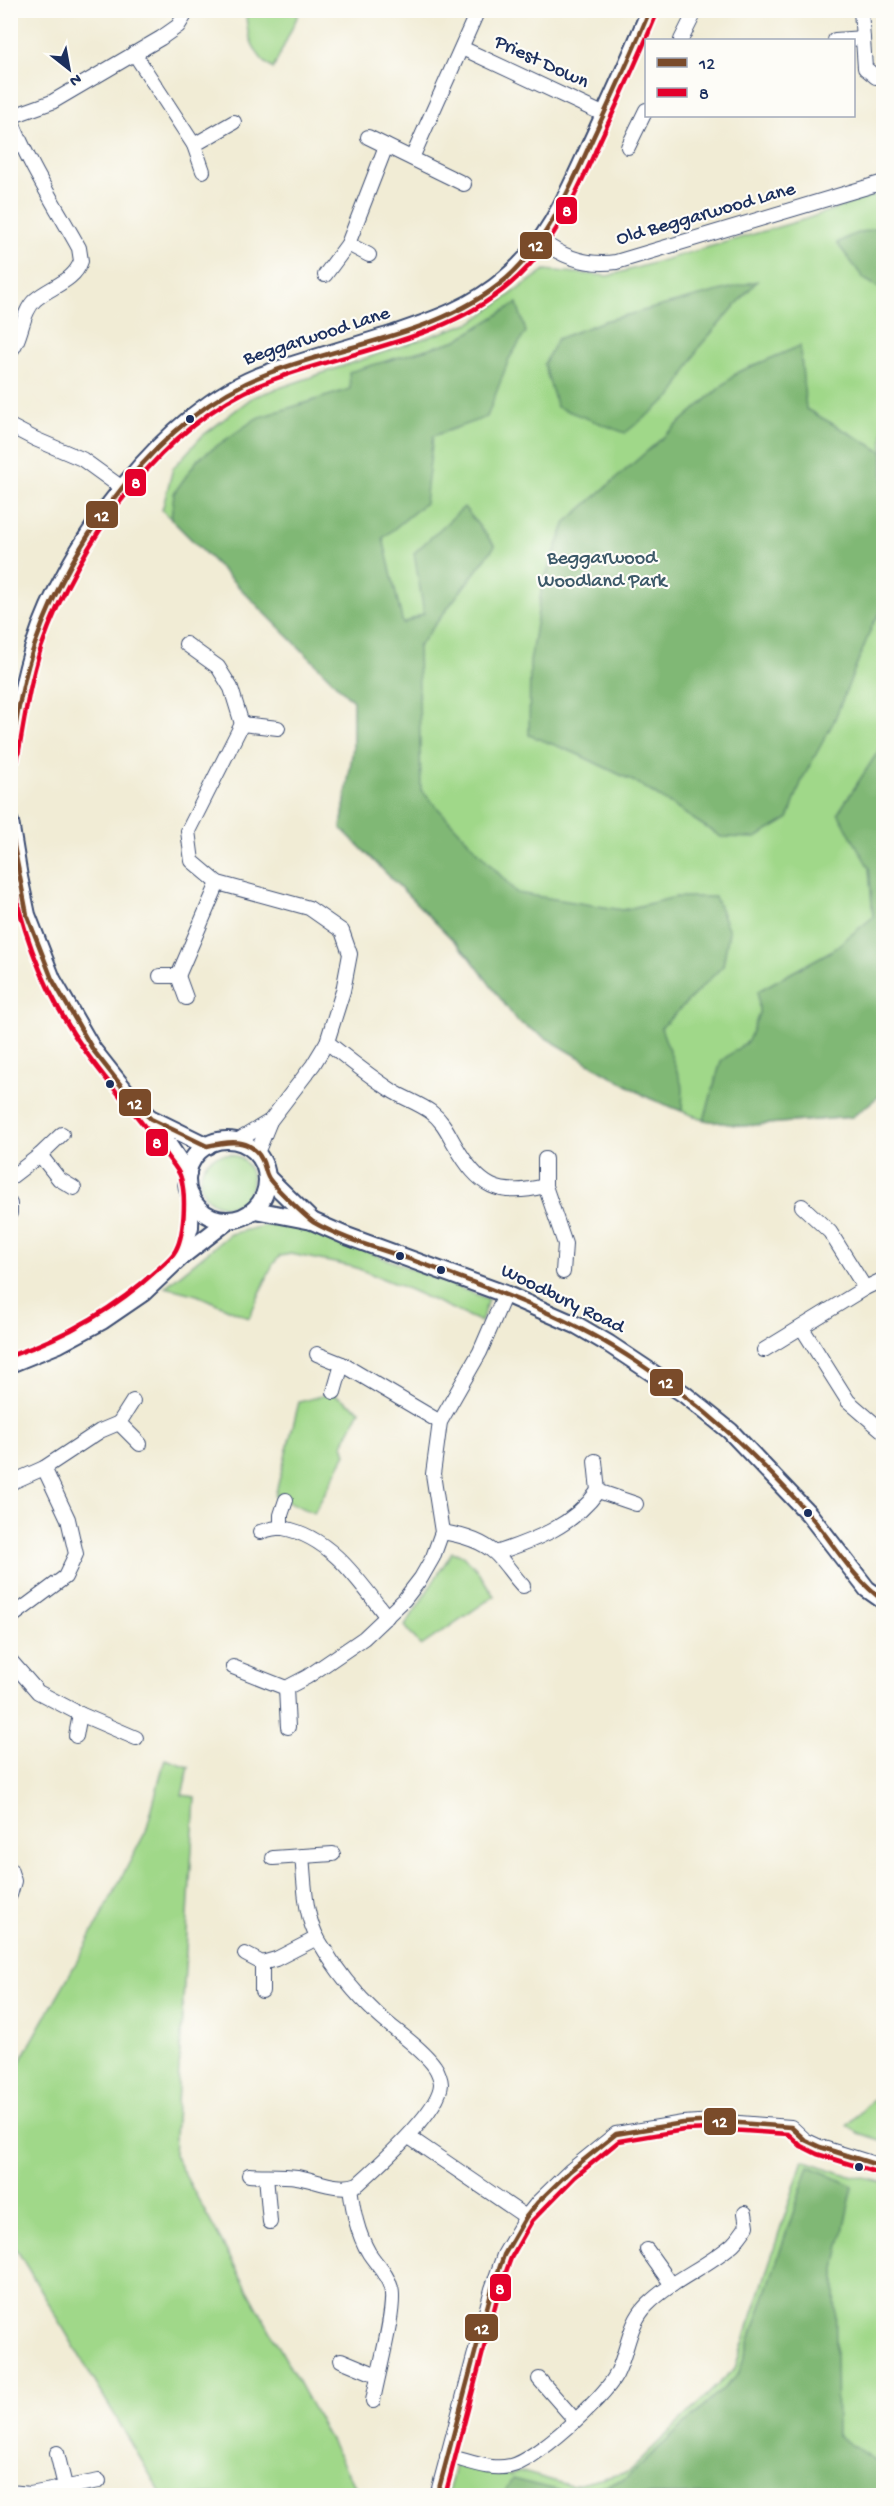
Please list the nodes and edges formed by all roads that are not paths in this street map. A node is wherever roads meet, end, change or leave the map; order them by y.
1 (188, 10) edge
2 (478, 10) edge
3 (650, 10) edge
4 (861, 10) edge
5 (695, 12) dead end
6 (863, 38) junction
7 (682, 39) edge
8 (849, 39) edge
9 (462, 48) junction
10 (134, 53) junction
11 (884, 76) edge
12 (645, 112) edge
13 (604, 115) junction
14 (10, 117) edge
15 (234, 122) dead end
16 (368, 137) dead end
17 (194, 145) junction
18 (386, 146) junction
19 (628, 147) dead end
20 (412, 158) junction
21 (203, 171) dead end
22 (884, 182) edge
23 (464, 184) dead end
24 (542, 241) junction
25 (348, 244) junction
26 (369, 255) dead end
27 (325, 275) dead end
28 (10, 352) edge
29 (10, 426) edge
30 (122, 488) junction
31 (186, 644) dead end
32 (242, 724) junction
33 (278, 728) dead end
34 (10, 760) edge
35 (10, 822) edge
36 (218, 884) junction
37 (160, 976) dead end
38 (178, 976) junction
39 (186, 998) dead end
40 (327, 1042) junction
41 (151, 1119) junction
42 (270, 1121) junction
43 (62, 1134) dead end
44 (237, 1141) junction
45 (207, 1146) junction
46 (257, 1153) junction
47 (40, 1155) junction
48 (545, 1159) dead end
49 (188, 1174) junction
50 (10, 1178) edge
51 (267, 1178) junction
52 (545, 1186) junction
53 (74, 1188) dead end
54 (191, 1196) junction
55 (10, 1204) edge
56 (802, 1206) dead end
57 (255, 1210) junction
58 (10, 1213) edge
59 (229, 1220) junction
60 (312, 1221) junction
61 (181, 1257) junction
62 (563, 1272) dead end
63 (884, 1279) edge
64 (865, 1288) junction
65 (505, 1294) junction
66 (802, 1328) junction
67 (764, 1350) dead end
68 (317, 1354) dead end
69 (10, 1364) edge
70 (342, 1364) junction
71 (334, 1392) dead end
72 (133, 1401) dead end
73 (440, 1422) junction
74 (119, 1423) junction
75 (884, 1432) edge
76 (140, 1444) dead end
77 (595, 1461) dead end
78 (44, 1468) junction
79 (10, 1483) edge
80 (598, 1491) junction
81 (286, 1500) dead end
82 (636, 1504) dead end
83 (281, 1527) junction
84 (260, 1532) dead end
85 (442, 1532) junction
86 (496, 1554) junction
87 (523, 1586) dead end
88 (884, 1601) edge
89 (387, 1617) junction
90 (10, 1618) edge
91 (10, 1660) edge
92 (233, 1667) dead end
93 (286, 1688) junction
94 (80, 1714) junction
95 (288, 1727) dead end
96 (76, 1736) dead end
97 (135, 1738) dead end
98 (333, 1854) dead end
99 (302, 1857) junction
100 (273, 1858) dead end
101 (10, 1869) edge
102 (10, 1894) edge
103 (317, 1938) junction
104 (245, 1954) dead end
105 (262, 1963) junction
106 (262, 1991) dead end
107 (409, 2137) junction
108 (884, 2167) edge
109 (249, 2175) dead end
110 (266, 2176) junction
111 (350, 2187) junction
112 (746, 2213) dead end
113 (526, 2217) junction
114 (270, 2222) dead end
115 (647, 2250) dead end
116 (672, 2285) junction
117 (341, 2360) dead end
118 (377, 2375) junction
119 (539, 2379) dead end
120 (373, 2401) dead end
121 (575, 2420) junction
122 (57, 2453) dead end
123 (447, 2456) junction
124 (99, 2481) dead end
125 (65, 2486) junction
126 (10, 2492) edge
127 (437, 2496) edge

1 - 10 street
2 - 9 street, Priest Down
3 - 13 street, Beggarwood Lane
4 - 6 street
5 - 7 street
6 - 8 street
6 - 11 street
9 - 13 street, Priest Down
9 - 20 street, Priest Down
10 - 14 street
10 - 17 street
12 - 19 street
13 - 24 street, Beggarwood Lane
14 - 28 street
15 - 17 street
16 - 18 street
17 - 21 street
18 - 20 street
18 - 25 street
20 - 23 street
22 - 24 street, Old Beggarwood Lane
24 - 30 street, Beggarwood Lane
25 - 26 street
25 - 27 street
29 - 30 street
30 - 34 street, Beggarwood Lane
31 - 32 street
32 - 33 street
32 - 36 street
35 - 41 street
36 - 38 street
36 - 40 street
37 - 38 street
38 - 39 street
40 - 42 street
40 - 52 street
41 - 45 street
41 - 49 street
42 - 44 street
42 - 46 street
43 - 47 street
44 - 45 street
44 - 46 street
45 - 49 street
46 - 51 street
47 - 50 street
47 - 53 street
48 - 52 street
49 - 54 street
51 - 57 street
51 - 60 street, Woodbury Road
52 - 62 street
54 - 59 street
54 - 61 street
55 - 58 street
56 - 64 street
57 - 59 street
57 - 60 street, Woodbury Road
59 - 61 street
60 - 65 street, Woodbury Road
61 - 69 street
63 - 64 street
64 - 66 street
65 - 73 street
65 - 88 street, Woodbury Road
66 - 67 street
66 - 75 street
68 - 70 street
70 - 71 street
70 - 73 street
72 - 74 street
73 - 85 street
74 - 76 street
74 - 78 street
77 - 80 street
78 - 79 street
78 - 90 street
80 - 82 street
80 - 86 street
81 - 83 street
83 - 84 street
83 - 89 street
85 - 86 street
85 - 89 street
86 - 87 street
89 - 93 street
91 - 94 street
92 - 93 street
93 - 95 street
94 - 96 street
94 - 97 street
98 - 99 street
99 - 100 street
99 - 103 street
101 - 102 street
103 - 105 street
103 - 107 street
104 - 105 street
105 - 106 street
107 - 111 street
107 - 113 street
108 - 113 street
109 - 110 street
110 - 111 street
110 - 114 street
111 - 118 street
112 - 116 street
113 - 123 street
115 - 116 street
116 - 121 street
117 - 118 street
118 - 120 street
119 - 121 street
121 - 123 street
122 - 125 street
123 - 127 street
124 - 125 street
125 - 126 street

